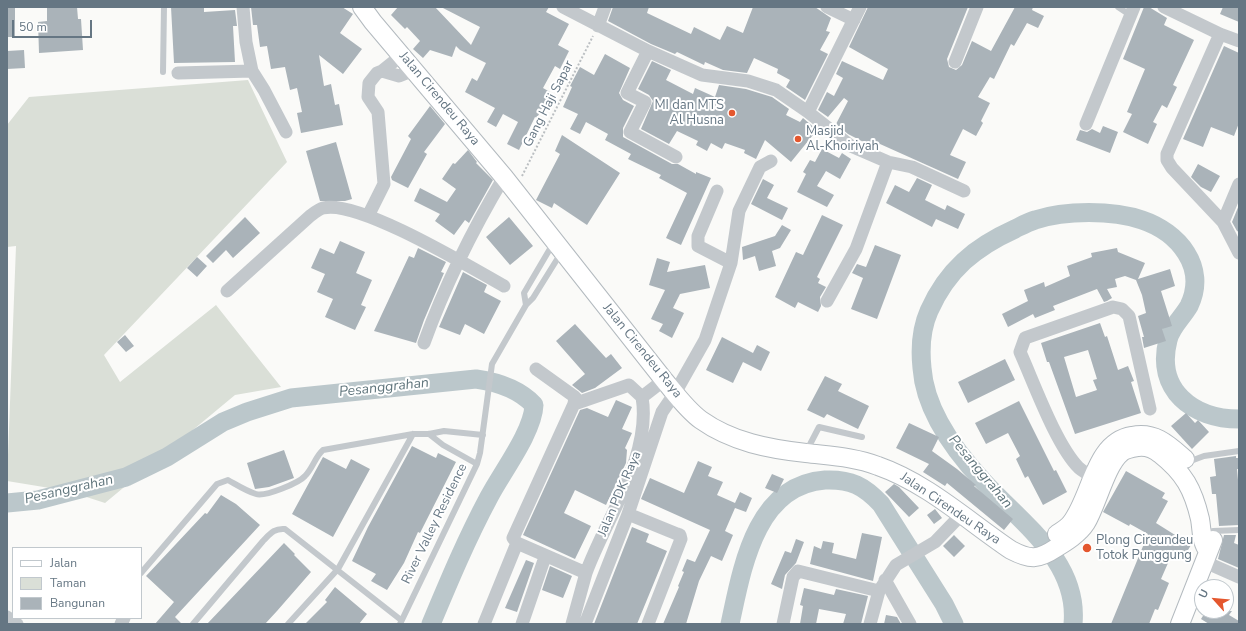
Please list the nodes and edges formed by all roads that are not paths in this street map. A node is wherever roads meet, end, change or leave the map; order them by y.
1 (164, 7) edge
2 (243, 7) edge
3 (362, 7) edge
4 (563, 7) edge
5 (605, 7) edge
6 (827, 7) edge
7 (860, 7) edge
8 (977, 7) edge
9 (1118, 7) edge
10 (1164, 7) edge
11 (1132, 11) edge
12 (854, 20) junction
13 (598, 26) junction
14 (1220, 34) junction
15 (1239, 41) edge
16 (648, 51) junction
17 (402, 55) junction
18 (955, 62) dead end
19 (414, 70) junction
20 (252, 71) junction
21 (382, 71) junction
22 (163, 72) dead end
23 (178, 73) dead end
24 (808, 112) junction
25 (1086, 124) dead end
26 (286, 132) dead end
27 (676, 157) dead end
28 (771, 161) dead end
29 (888, 162) junction
30 (509, 183) junction
31 (1239, 184) edge
32 (717, 191) dead end
33 (964, 191) dead end
34 (368, 216) junction
35 (1223, 222) junction
36 (558, 246) junction
37 (1239, 253) edge
38 (459, 262) junction
39 (731, 263) junction
40 (504, 286) dead end
41 (227, 291) dead end
42 (827, 301) dead end
43 (526, 304) junction
44 (424, 343) dead end
45 (536, 369) dead end
46 (664, 380) junction
47 (675, 393) junction
48 (642, 397) junction
49 (574, 404) junction
50 (1150, 409) dead end
51 (413, 434) junction
52 (429, 434) junction
53 (483, 435) junction
54 (862, 437) dead end
55 (1239, 452) edge
56 (806, 453) junction
57 (1188, 462) junction
58 (477, 464) junction
59 (1099, 480) junction
60 (628, 514) junction
61 (960, 515) junction
62 (1239, 530) edge
63 (1213, 531) junction
64 (517, 544) junction
65 (1207, 556) junction
66 (545, 557) junction
67 (338, 569) junction
68 (142, 572) edge
69 (586, 573) junction
70 (1239, 577) edge
71 (882, 586) junction
72 (7, 617) edge
73 (400, 622) edge
74 (17, 624) edge
75 (193, 624) edge
76 (288, 624) edge
77 (484, 624) edge
78 (522, 624) edge
79 (572, 624) edge
80 (585, 624) edge
81 (648, 624) edge
82 (783, 624) edge
83 (870, 624) edge
84 (910, 624) edge
85 (1180, 624) edge

1 - 22 lane
2 - 20 street
3 - 17 main road, Jalan Cirendeu Raya
4 - 13 street
5 - 13 street
6 - 12 street
7 - 12 street
8 - 18 street
9 - 11 lane
10 - 14 street
11 - 25 street
12 - 24 street
13 - 16 street
14 - 15 street
14 - 35 street
16 - 24 street
16 - 27 street
17 - 19 main road, Jalan Cirendeu Raya
17 - 21 street
19 - 21 street
19 - 30 main road, Jalan Cirendeu Raya
20 - 23 street
20 - 26 street
21 - 34 street
24 - 29 street
28 - 39 street
29 - 33 street
29 - 42 street
30 - 36 main road, Jalan Cirendeu Raya
30 - 38 street
31 - 35 street
32 - 39 street
34 - 38 street
34 - 41 street
35 - 37 street
36 - 43 lane
36 - 43 lane
36 - 46 main road, Jalan Cirendeu Raya
38 - 40 street
38 - 44 street
39 - 47 street
43 - 53 lane, River Valley Residence
45 - 49 street
46 - 47 main road, Jalan Cirendeu Raya
46 - 48 street
47 - 56 main road, Jalan Cirendeu Raya
47 - 60 street
48 - 49 street
48 - 69 street, Jalan PDK Raya
49 - 64 street
50 - 59 street
51 - 52 lane
51 - 67 lane
51 - 68 lane
52 - 53 lane
52 - 58 lane
53 - 58 lane, River Valley Residence
54 - 56 lane
55 - 57 lane
56 - 61 main road, Jalan Cirendeu Raya
57 - 59 main road, Jalan Cirendeu Raya
57 - 63 main road, Jalan Cirendeu Raya
58 - 73 lane, River Valley Residence
59 - 61 main road, Jalan Cirendeu Raya
59 - 65 main road, Jalan Cirendeu Raya
60 - 80 street
60 - 81 street
61 - 71 street
62 - 63 lane
63 - 65 main road, Jalan Cirendeu Raya
64 - 66 street
64 - 77 street
65 - 70 street
65 - 85 main road
66 - 69 street
66 - 78 street
67 - 73 lane, River Valley Residence
67 - 75 lane, River Valley Residence
67 - 76 lane
69 - 79 street, Jalan PDK Raya
71 - 82 street
71 - 83 street
71 - 84 street
72 - 74 street

